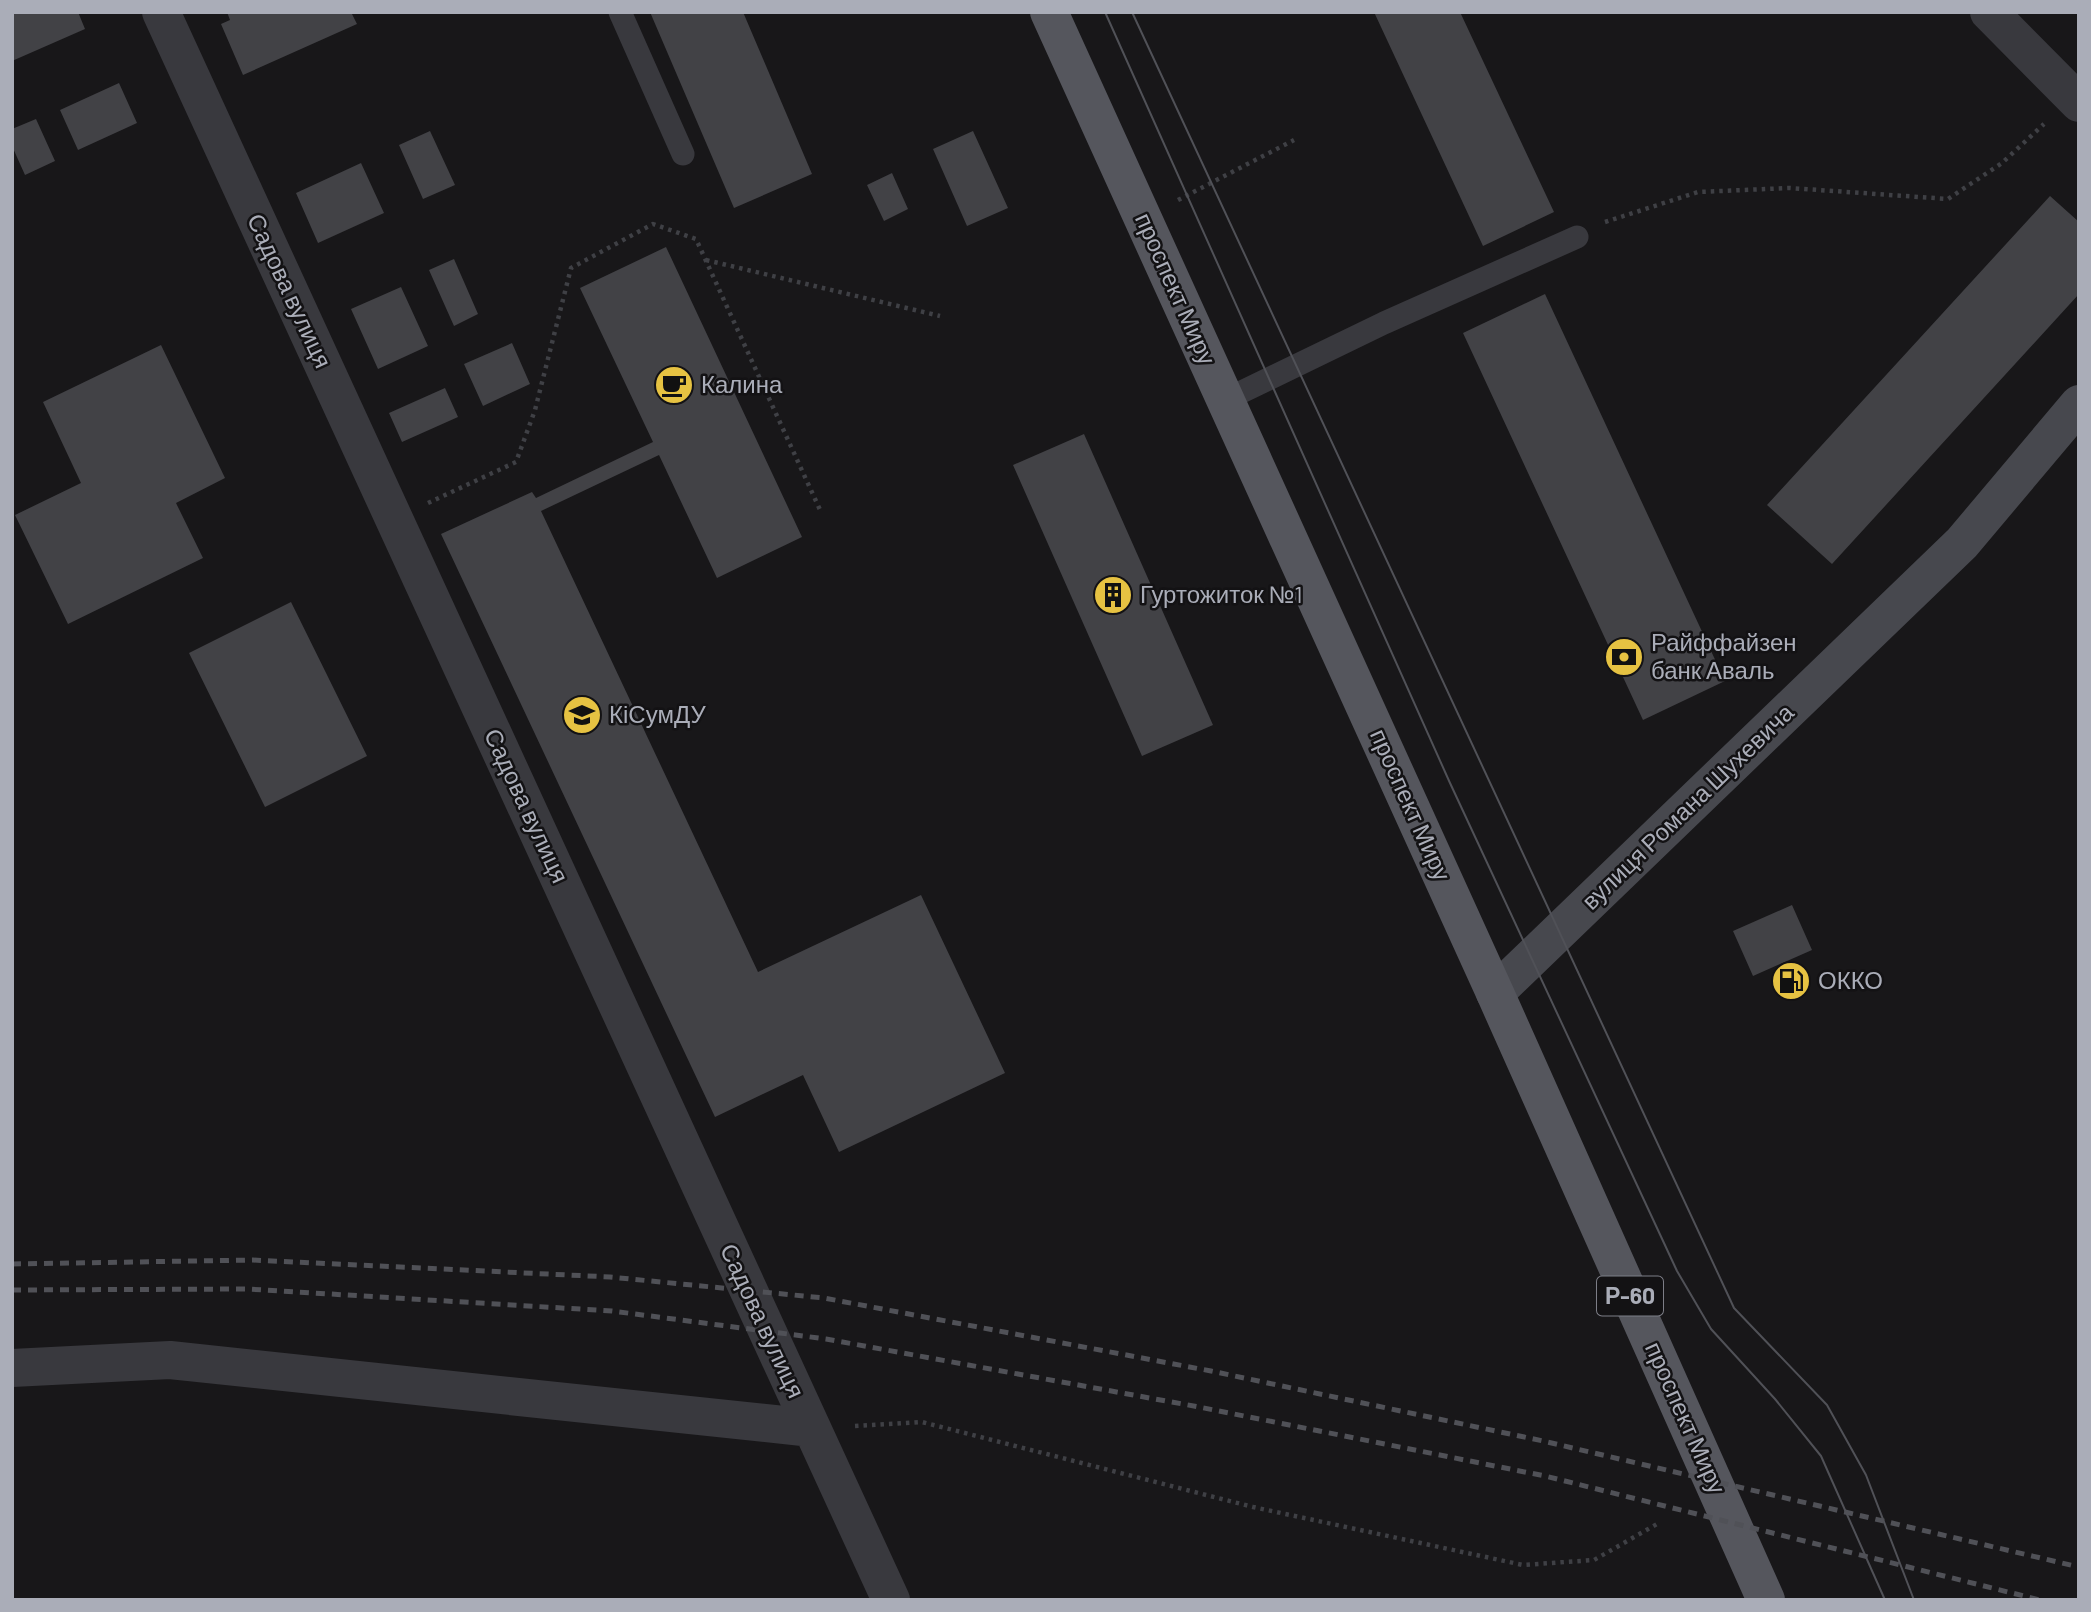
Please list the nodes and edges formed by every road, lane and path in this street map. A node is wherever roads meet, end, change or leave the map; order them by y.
1 (161, 12) edge
2 (620, 12) edge
3 (1049, 12) edge
4 (2002, 17) edge
5 (2076, 100) edge
6 (1294, 140) dead end
7 (683, 154) dead end
8 (1168, 205) dead end
9 (1577, 237) joint
10 (706, 260) junction
11 (940, 316) dead end
12 (1226, 400) junction
13 (2079, 404) edge
14 (821, 512) dead end
15 (394, 519) junction
16 (1495, 993) junction
17 (12, 1368) edge
18 (812, 1428) junction
19 (1657, 1524) dead end
20 (891, 1600) edge
21 (1766, 1600) edge

1 - 15 street, Садова вулиця
2 - 7 lane
3 - 12 main road, проспект Миру
4 - 5 street
5 - 9 path
6 - 8 path
9 - 12 lane
10 - 11 path
10 - 14 path
10 - 15 path
12 - 16 main road, проспект Миру
13 - 16 main road, вулиця Романа Шухевича
15 - 18 street, Садова вулиця
16 - 21 main road, проспект Миру / Р-60
17 - 18 street
18 - 19 path
18 - 20 street, Садова вулиця

